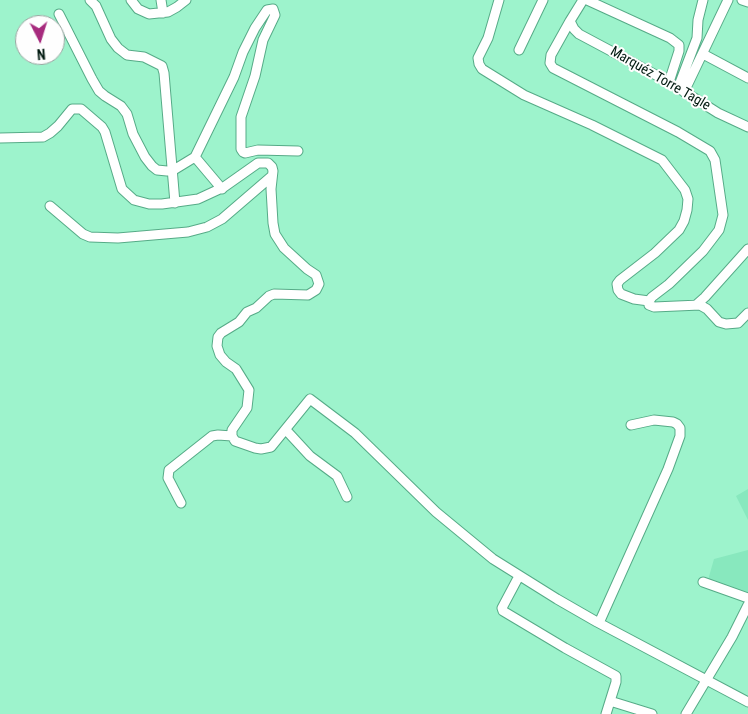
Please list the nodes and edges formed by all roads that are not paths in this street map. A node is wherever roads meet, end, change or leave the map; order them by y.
1 (90, 0) edge
2 (131, 0) edge
3 (139, 0) edge
4 (160, 0) edge
5 (186, 0) edge
6 (499, 0) edge
7 (543, 0) edge
8 (582, 0) edge
9 (587, 0) edge
10 (704, 0) edge
11 (728, 0) edge
12 (742, 0) edge
13 (748, 2) edge
14 (142, 11) junction
15 (163, 13) junction
16 (59, 14) dead end
17 (572, 25) junction
18 (519, 50) dead end
19 (703, 54) junction
20 (748, 78) edge
21 (670, 82) junction
22 (681, 90) junction
23 (748, 127) edge
24 (0, 138) edge
25 (298, 151) dead end
26 (195, 157) junction
27 (172, 171) junction
28 (272, 176) junction
29 (222, 189) junction
30 (175, 203) junction
31 (50, 206) dead end
32 (748, 249) edge
33 (649, 301) junction
34 (696, 305) junction
35 (748, 313) edge
36 (631, 425) dead end
37 (286, 430) junction
38 (232, 436) junction
39 (347, 497) dead end
40 (182, 503) dead end
41 (519, 576) junction
42 (704, 582) dead end
43 (748, 598) edge
44 (748, 605) edge
45 (599, 623) junction
46 (705, 680) junction
47 (610, 701) junction
48 (748, 702) edge
49 (606, 714) edge
50 (652, 714) edge
51 (686, 714) edge

1 - 27 street
2 - 14 street
3 - 14 street
4 - 15 street
5 - 15 street
6 - 33 street
7 - 18 street
8 - 17 street
9 - 21 street
10 - 22 street
11 - 19 street
12 - 13 street
14 - 15 street
16 - 27 street
17 - 21 street, Marquéz Torre Tagle
17 - 33 street
19 - 20 street
19 - 22 street
21 - 22 street, Marquéz Torre Tagle
22 - 23 street, Marquéz Torre Tagle
24 - 30 street
25 - 26 street
26 - 27 street
26 - 29 street
27 - 30 street
28 - 29 street
28 - 31 street
28 - 38 street
29 - 30 street
32 - 34 street
33 - 34 street
34 - 35 street
36 - 45 street
37 - 38 street
37 - 39 street
37 - 41 street
38 - 40 street
41 - 45 street
41 - 47 street
42 - 43 street
44 - 46 street
45 - 46 street
46 - 48 street
46 - 51 street
47 - 49 street
47 - 50 street

